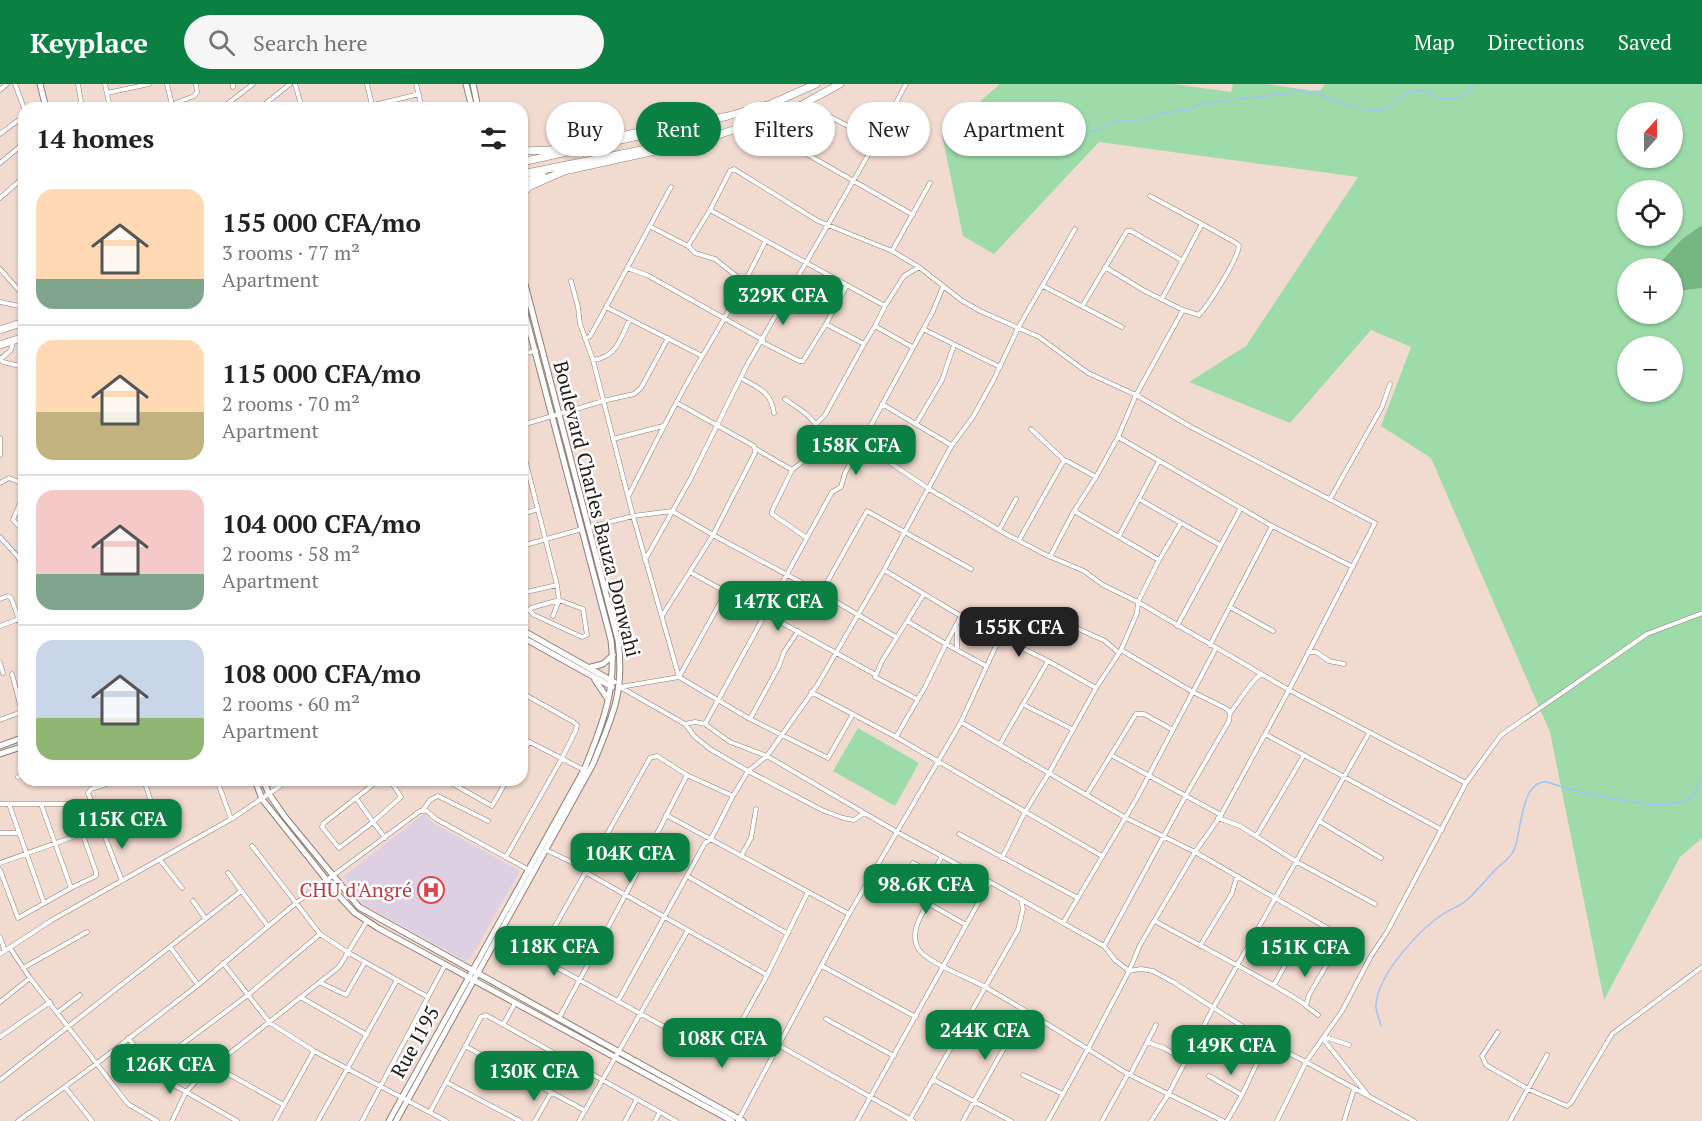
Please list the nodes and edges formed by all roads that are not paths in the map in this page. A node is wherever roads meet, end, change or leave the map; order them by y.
1 (7, 84) edge
2 (15, 84) edge
3 (40, 84) edge
4 (78, 84) edge
5 (105, 84) edge
6 (149, 84) edge
7 (167, 84) edge
8 (196, 84) edge
9 (253, 84) edge
10 (290, 84) edge
11 (295, 84) edge
12 (367, 84) edge
13 (416, 84) edge
14 (466, 84) edge
15 (473, 84) edge
16 (816, 84) edge
17 (840, 84) edge
18 (906, 84) edge
19 (0, 90) edge
20 (107, 93) junction
21 (419, 94) junction
22 (22, 102) edge
23 (44, 102) edge
24 (81, 102) edge
25 (109, 102) edge
26 (171, 102) edge
27 (179, 102) edge
28 (230, 102) edge
29 (268, 102) edge
30 (300, 102) edge
31 (371, 102) edge
32 (385, 102) edge
33 (421, 102) edge
34 (470, 102) edge
35 (477, 102) edge
36 (896, 102) edge
37 (721, 118) edge
38 (18, 120) edge
39 (0, 134) edge
40 (721, 134) edge
41 (636, 137) edge
42 (18, 148) edge
43 (546, 150) edge
44 (528, 151) edge
45 (546, 151) edge
46 (636, 151) edge
47 (528, 156) edge
48 (636, 156) edge
49 (811, 156) edge
50 (867, 156) edge
51 (528, 161) edge
52 (0, 163) edge
53 (564, 171) junction
54 (528, 173) edge
55 (528, 180) edge
56 (854, 180) junction
57 (18, 182) edge
58 (930, 183) dead end
59 (671, 187) dead end
60 (528, 188) edge
61 (1150, 196) dead end
62 (0, 198) edge
63 (710, 210) junction
64 (913, 214) junction
65 (828, 224) junction
66 (1202, 224) junction
67 (651, 227) junction
68 (1075, 229) dead end
69 (765, 242) junction
70 (688, 246) junction
71 (892, 251) junction
72 (1183, 261) junction
73 (806, 264) junction
74 (919, 267) junction
75 (1105, 267) junction
76 (627, 268) junction
77 (0, 269) edge
78 (571, 281) dead end
79 (745, 283) junction
80 (847, 285) junction
81 (1043, 286) junction
82 (943, 287) junction
83 (18, 289) edge
84 (528, 295) edge
85 (1162, 299) junction
86 (0, 302) edge
87 (1083, 305) junction
88 (18, 306) edge
89 (885, 306) junction
90 (606, 307) junction
91 (1183, 310) junction
92 (726, 318) junction
93 (630, 319) junction
94 (18, 324) edge
95 (826, 324) junction
96 (528, 325) edge
97 (875, 326) junction
98 (1122, 327) dead end
99 (1018, 328) junction
100 (922, 329) junction
101 (0, 330) edge
102 (668, 338) junction
103 (18, 339) edge
104 (585, 339) junction
105 (13, 341) junction
106 (762, 341) junction
107 (864, 344) junction
108 (0, 345) edge
109 (954, 345) junction
110 (912, 347) junction
111 (543, 349) junction
112 (535, 351) junction
113 (528, 353) edge
114 (702, 356) junction
115 (593, 360) junction
116 (1, 361) edge
117 (18, 365) edge
118 (1000, 367) junction
119 (741, 378) junction
120 (1390, 384) dead end
121 (1136, 394) junction
122 (785, 399) dead end
123 (603, 401) junction
124 (677, 403) junction
125 (882, 404) junction
126 (774, 413) dead end
127 (560, 415) junction
128 (553, 417) junction
129 (528, 423) edge
130 (816, 424) junction
131 (916, 424) junction
132 (717, 425) junction
133 (664, 426) junction
134 (1031, 429) dead end
135 (819, 430) junction
136 (1118, 437) junction
137 (0, 438) edge
138 (613, 439) junction
139 (861, 443) junction
140 (951, 445) junction
141 (756, 449) junction
142 (0, 455) edge
143 (1065, 461) junction
144 (1159, 462) junction
145 (528, 470) edge
146 (792, 470) junction
147 (1096, 477) junction
148 (18, 482) edge
149 (0, 483) edge
150 (928, 489) junction
151 (629, 496) junction
152 (1016, 499) dead end
153 (1330, 499) junction
154 (1138, 500) junction
155 (1241, 508) junction
156 (538, 509) junction
157 (18, 510) edge
158 (672, 511) junction
159 (1074, 511) junction
160 (528, 512) edge
161 (633, 516) junction
162 (1181, 523) junction
163 (18, 524) edge
164 (1272, 526) junction
165 (586, 528) junction
166 (999, 530) junction
167 (905, 531) junction
168 (713, 535) junction
169 (1119, 536) junction
170 (0, 537) edge
171 (808, 538) junction
172 (547, 539) junction
173 (1019, 540) junction
174 (6, 543) junction
175 (528, 544) edge
176 (0, 545) edge
177 (1220, 545) junction
178 (18, 557) edge
179 (1050, 557) junction
180 (645, 560) junction
181 (1160, 560) junction
182 (1353, 567) junction
183 (971, 569) dead end
184 (884, 570) junction
185 (690, 572) junction
186 (786, 574) junction
187 (557, 585) junction
188 (528, 592) edge
189 (726, 592) junction
190 (821, 593) junction
191 (924, 594) junction
192 (0, 599) edge
193 (559, 600) junction
194 (1138, 602) junction
195 (1230, 607) junction
196 (766, 613) junction
197 (1702, 613) edge
198 (858, 615) junction
199 (553, 616) dead end
200 (961, 616) junction
201 (18, 617) edge
202 (661, 617) junction
203 (18, 619) edge
204 (907, 621) junction
205 (957, 623) junction
206 (0, 626) edge
207 (1072, 626) dead end
208 (1177, 626) junction
209 (798, 631) junction
210 (1274, 631) dead end
211 (528, 634) edge
212 (1000, 637) junction
213 (896, 638) junction
214 (528, 640) edge
215 (946, 644) junction
216 (1210, 645) junction
217 (1216, 648) junction
218 (957, 650) junction
219 (1120, 652) junction
220 (1308, 652) junction
221 (835, 653) junction
222 (613, 655) junction
223 (1048, 661) junction
224 (0, 663) edge
225 (1344, 664) dead end
226 (986, 666) junction
227 (589, 670) junction
228 (3, 672) dead end
229 (12, 674) dead end
230 (1261, 674) junction
231 (876, 675) junction
232 (679, 677) junction
233 (612, 683) junction
234 (620, 687) junction
235 (1096, 688) junction
236 (1289, 690) junction
237 (812, 692) junction
238 (1193, 692) junction
239 (18, 695) edge
240 (528, 696) edge
241 (917, 699) junction
242 (608, 700) junction
243 (718, 702) junction
244 (1024, 705) junction
245 (1230, 713) junction
246 (18, 714) edge
247 (853, 714) junction
248 (750, 719) junction
249 (0, 720) edge
250 (961, 722) junction
251 (685, 724) junction
252 (705, 724) junction
253 (1072, 729) junction
254 (1173, 730) junction
255 (1369, 733) junction
256 (1265, 734) junction
257 (781, 736) junction
258 (896, 737) junction
259 (18, 739) edge
260 (529, 742) edge
261 (1000, 744) junction
262 (0, 746) edge
263 (18, 748) edge
264 (0, 754) edge
265 (1111, 755) junction
266 (1304, 755) junction
267 (767, 756) junction
268 (562, 759) junction
269 (938, 763) junction
270 (584, 770) junction
271 (748, 771) junction
272 (1049, 773) junction
273 (687, 775) junction
274 (1150, 775) junction
275 (1345, 777) junction
276 (1466, 783) junction
277 (101, 786) edge
278 (146, 786) edge
279 (219, 786) edge
280 (257, 786) edge
281 (266, 786) edge
282 (280, 786) edge
283 (371, 786) edge
284 (394, 786) edge
285 (457, 786) edge
286 (504, 786) edge
287 (269, 794) junction
288 (1088, 794) junction
289 (733, 795) junction
290 (1186, 795) junction
291 (356, 798) junction
292 (262, 799) junction
293 (0, 804) edge
294 (9, 804) junction
295 (41, 804) junction
296 (756, 809) dead end
297 (423, 810) junction
298 (1025, 812) junction
299 (864, 813) junction
300 (666, 815) junction
301 (1220, 817) junction
302 (1126, 818) junction
303 (231, 819) junction
304 (489, 821) dead end
305 (1320, 821) junction
306 (373, 822) junction
307 (101, 826) junction
308 (1442, 830) junction
309 (897, 832) junction
310 (0, 833) edge
311 (19, 833) junction
312 (960, 834) dead end
313 (82, 835) junction
314 (1257, 836) junction
315 (1163, 837) junction
316 (385, 838) junction
317 (711, 839) junction
318 (55, 844) junction
319 (252, 846) dead end
320 (546, 850) junction
321 (1195, 852) junction
322 (26, 854) junction
323 (741, 856) junction
324 (942, 856) junction
325 (1102, 856) junction
326 (506, 858) junction
327 (1002, 858) junction
328 (1381, 858) dead end
329 (160, 860) junction
330 (1297, 862) junction
331 (0, 863) edge
332 (913, 863) dead end
333 (0, 870) edge
334 (530, 871) junction
335 (585, 871) junction
336 (970, 871) junction
337 (228, 873) dead end
338 (333, 875) junction
339 (687, 876) junction
340 (1237, 876) junction
341 (327, 880) junction
342 (122, 881) junction
343 (990, 882) junction
344 (896, 885) dead end
345 (71, 888) junction
346 (182, 888) dead end
347 (241, 891) junction
348 (808, 892) junction
349 (626, 894) junction
350 (1078, 898) junction
351 (1276, 898) junction
352 (1021, 899) junction
353 (193, 901) dead end
354 (980, 901) junction
355 (44, 903) junction
356 (296, 903) junction
357 (928, 903) junction
358 (1375, 904) dead end
359 (849, 915) junction
360 (665, 916) junction
361 (205, 918) junction
362 (367, 921) junction
363 (382, 921) junction
364 (1155, 921) junction
365 (1063, 923) junction
366 (267, 925) junction
367 (966, 925) junction
368 (378, 928) junction
369 (688, 930) junction
370 (87, 933) dead end
371 (788, 933) junction
372 (320, 934) junction
373 (0, 937) edge
374 (1104, 946) junction
375 (1200, 946) junction
376 (170, 947) junction
377 (7, 950) junction
378 (1293, 951) dead end
379 (349, 953) junction
380 (0, 954) edge
381 (365, 962) junction
382 (223, 963) junction
383 (445, 965) junction
384 (822, 966) junction
385 (944, 966) junction
386 (1237, 967) junction
387 (1702, 967) edge
388 (23, 968) junction
389 (1129, 971) junction
390 (475, 972) junction
391 (767, 975) junction
392 (30, 978) junction
393 (471, 979) junction
394 (580, 979) junction
395 (397, 980) junction
396 (321, 982) junction
397 (198, 985) junction
398 (1274, 985) junction
399 (985, 987) junction
400 (80, 995) dead end
401 (248, 995) junction
402 (428, 997) junction
403 (302, 998) junction
404 (618, 1001) junction
405 (0, 1002) edge
406 (50, 1002) junction
407 (516, 1003) junction
408 (1306, 1006) junction
409 (1213, 1008) junction
410 (1025, 1011) junction
411 (58, 1012) junction
412 (641, 1015) junction
413 (1318, 1015) dead end
414 (916, 1017) junction
415 (559, 1018) junction
416 (826, 1020) dead end
417 (270, 1023) junction
418 (741, 1024) junction
419 (503, 1025) junction
420 (1156, 1025) dead end
421 (68, 1026) junction
422 (1498, 1032) dead end
423 (367, 1035) junction
424 (0, 1037) edge
425 (128, 1038) junction
426 (1324, 1040) junction
427 (1147, 1042) junction
428 (1266, 1042) junction
429 (780, 1044) junction
430 (1349, 1045) dead end
431 (465, 1046) junction
432 (1088, 1049) junction
433 (314, 1051) junction
434 (617, 1054) junction
435 (1547, 1055) dead end
436 (894, 1056) junction
437 (1186, 1061) junction
438 (1306, 1062) junction
439 (96, 1064) junction
440 (214, 1066) junction
441 (152, 1067) junction
442 (348, 1069) junction
443 (1023, 1075) dead end
444 (1129, 1075) junction
445 (1209, 1076) dead end
446 (603, 1079) junction
447 (0, 1080) edge
448 (934, 1080) junction
449 (446, 1082) junction
450 (65, 1087) junction
451 (381, 1087) junction
452 (1354, 1089) junction
453 (1528, 1089) junction
454 (186, 1092) junction
455 (551, 1093) junction
456 (1063, 1094) junction
457 (1168, 1095) junction
458 (1242, 1095) junction
459 (872, 1097) junction
460 (1370, 1097) junction
461 (404, 1099) junction
462 (637, 1099) junction
463 (975, 1101) junction
464 (284, 1105) junction
465 (585, 1110) junction
466 (430, 1112) junction
467 (660, 1112) junction
468 (90, 1119) edge
469 (738, 1120) edge
470 (911, 1120) edge
471 (18, 1121) edge
472 (83, 1121) edge
473 (157, 1121) edge
474 (172, 1121) edge
475 (237, 1121) edge
476 (274, 1121) edge
477 (318, 1121) edge
478 (362, 1121) edge
479 (389, 1121) edge
480 (396, 1121) edge
481 (446, 1121) edge
482 (520, 1121) edge
483 (535, 1121) edge
484 (579, 1121) edge
485 (625, 1121) edge
486 (656, 1121) edge
487 (676, 1121) edge
488 (857, 1121) edge
489 (963, 1121) edge
490 (1011, 1121) edge
491 (1048, 1121) edge
492 (1102, 1121) edge
493 (1150, 1121) edge
494 (1223, 1121) edge
495 (1227, 1121) edge
496 (1277, 1121) edge
497 (1344, 1121) edge
498 (1414, 1121) edge
499 (1510, 1121) edge

1 - 19 street
2 - 22 street
3 - 23 main road
4 - 24 street
5 - 20 street
6 - 20 street
7 - 26 street
8 - 27 street
9 - 28 street
10 - 29 street
11 - 30 street
12 - 31 street
13 - 21 street
14 - 34 main road
15 - 35 main road
16 - 37 highway
17 - 40 highway
18 - 36 street
20 - 25 street
21 - 32 street
21 - 33 street
38 - 39 street
41 - 51 highway
42 - 52 street
43 - 44 highway
45 - 47 highway
46 - 54 highway
48 - 53 highway
49 - 56 street
50 - 56 street
53 - 55 highway
53 - 60 highway
56 - 64 street
56 - 65 street
57 - 62 street
58 - 64 street
59 - 67 street
61 - 66 street
63 - 65 street
63 - 69 street
63 - 70 street
64 - 71 street
65 - 71 street
65 - 73 street
66 - 72 street
66 - 91 street
67 - 70 street
67 - 76 street
68 - 81 street
69 - 73 street
69 - 79 street
70 - 79 street
71 - 74 street
72 - 75 street
72 - 85 street
73 - 80 street
73 - 106 street
74 - 82 street
74 - 89 street
75 - 85 street
75 - 87 street
76 - 90 street
76 - 92 street
77 - 83 street
78 - 104 street
79 - 92 street
80 - 89 street
80 - 95 street
81 - 87 street
81 - 99 street
82 - 99 street
82 - 100 street
84 - 111 main road, Boulevard Charles Bauza Donwahi
85 - 91 street
86 - 88 street
87 - 98 street
89 - 97 street
90 - 93 street
90 - 104 street
91 - 121 street
92 - 106 street
92 - 114 street
93 - 102 street
93 - 115 street
94 - 101 highway
95 - 106 street
95 - 107 street
96 - 112 main road, Boulevard Charles Bauza Donwahi
97 - 107 street
97 - 110 street
99 - 118 street
99 - 121 street
100 - 109 street
100 - 110 street
102 - 114 street
102 - 123 street
103 - 105 highway
104 - 115 street
105 - 108 highway
105 - 116 street
106 - 119 street
107 - 130 street
109 - 118 street
109 - 131 street
110 - 125 street
111 - 112 street
111 - 127 main road, Boulevard Charles Bauza Donwahi
112 - 113 street
112 - 128 main road, Boulevard Charles Bauza Donwahi
114 - 124 street
115 - 123 street
116 - 117 street
118 - 140 street
119 - 126 street
119 - 132 street
120 - 153 street
121 - 136 street
121 - 153 street
122 - 130 street
123 - 127 street
123 - 138 street
124 - 132 street
124 - 133 street
125 - 131 street
125 - 139 street
127 - 128 street
127 - 165 main road, Boulevard Charles Bauza Donwahi
128 - 129 street
128 - 165 main road, Boulevard Charles Bauza Donwahi
130 - 135 street
131 - 140 street
132 - 141 street
132 - 158 street
133 - 138 street
133 - 151 street
134 - 143 street
135 - 139 street
135 - 146 street
136 - 144 street
136 - 147 street
137 - 142 street
138 - 151 street
139 - 150 street
139 - 171 street
140 - 150 street
141 - 146 street
141 - 168 street
143 - 147 street
143 - 173 street
144 - 154 street
144 - 155 street
145 - 156 street
146 - 171 street
147 - 159 street
148 - 149 street
150 - 166 street
150 - 167 street
151 - 161 street
152 - 166 street
153 - 182 street
154 - 162 street
154 - 169 street
155 - 164 street
155 - 177 street
156 - 160 street
156 - 172 street
157 - 163 street
158 - 161 street
158 - 168 street
158 - 180 street
159 - 169 street
159 - 179 street
161 - 165 street
161 - 180 street
162 - 177 street
162 - 181 street
164 - 182 street
164 - 195 street
165 - 172 street
165 - 222 main road, Boulevard Charles Bauza Donwahi
165 - 234 main road, Boulevard Charles Bauza Donwahi
166 - 173 street
167 - 183 street
167 - 184 street
167 - 190 street
168 - 185 street
168 - 186 street
169 - 181 street
170 - 174 street
171 - 186 street
172 - 175 street
172 - 187 street
173 - 179 street
174 - 176 street
174 - 178 street
177 - 208 street
179 - 194 street
180 - 202 street
181 - 194 street
182 - 220 street
184 - 191 street
184 - 198 street
185 - 189 street
185 - 202 street
186 - 190 street
186 - 196 street
187 - 188 street
187 - 193 street
189 - 196 street
189 - 232 street
190 - 198 street
191 - 200 street
191 - 204 street
192 - 201 street
193 - 193 street
193 - 199 street
194 - 208 street
194 - 219 street
195 - 210 street
195 - 216 street
196 - 209 street
196 - 243 street
197 - 276 street
198 - 213 street
198 - 221 street
200 - 205 street
200 - 212 street
202 - 232 street
203 - 206 street
204 - 213 street
204 - 215 street
205 - 215 street
205 - 218 street
207 - 219 street
208 - 216 street
209 - 221 street
209 - 248 street
211 - 227 main road
212 - 223 street
212 - 226 street
213 - 231 street
214 - 227 main road
215 - 218 street
215 - 241 street
216 - 217 street
217 - 230 street
217 - 238 street
218 - 226 street
219 - 235 street
219 - 238 street
220 - 225 street
220 - 236 street
221 - 231 street
221 - 237 street
222 - 227 main road
222 - 233 main road, Boulevard Charles Bauza Donwahi
223 - 235 street
223 - 244 street
224 - 228 street
226 - 250 street
227 - 233 main road
227 - 242 main road
229 - 239 street
230 - 236 street
230 - 245 street
231 - 241 street
232 - 234 street
232 - 243 street
233 - 234 main road
233 - 242 main road, Boulevard Charles Bauza Donwahi
234 - 251 street
234 - 320 main road, Boulevard Charles Bauza Donwahi
235 - 253 street
236 - 255 street
236 - 256 street
237 - 247 street
237 - 257 street
238 - 245 street
238 - 254 street
240 - 268 street
241 - 258 street
242 - 270 main road, Boulevard Charles Bauza Donwahi
243 - 248 street
243 - 252 street
244 - 253 street
244 - 261 street
245 - 290 street
246 - 249 street
247 - 257 street
247 - 258 street
248 - 257 street
250 - 261 street
250 - 269 street
251 - 252 street
251 - 271 street
252 - 267 street
253 - 272 street
254 - 265 street
254 - 274 street
255 - 275 street
255 - 276 street
256 - 266 street
256 - 301 street
257 - 267 street
258 - 269 street
259 - 262 main road
260 - 268 street
261 - 272 street
263 - 264 main road
265 - 274 street
265 - 288 street
266 - 275 street
266 - 314 street
267 - 271 street
267 - 299 street
268 - 270 street
268 - 326 street
269 - 298 street
269 - 309 street
270 - 334 main road, Boulevard Charles Bauza Donwahi
271 - 289 street
271 - 299 street
272 - 288 street
272 - 298 street
273 - 289 street
273 - 300 street
273 - 335 street
274 - 290 street
274 - 302 street
275 - 305 street
275 - 308 street
276 - 308 street
277 - 307 street
278 - 307 street
279 - 303 street
280 - 292 main road
281 - 287 main road
282 - 287 street
283 - 291 street
284 - 306 street
285 - 286 street
287 - 292 street
287 - 338 main road
288 - 302 street
289 - 317 street
290 - 301 street
290 - 315 street
291 - 306 street
291 - 306 street
292 - 303 street
292 - 341 main road
293 - 294 street
294 - 295 street
294 - 311 street
295 - 313 street
295 - 318 street
296 - 323 street
297 - 304 street
297 - 316 street
297 - 326 street
298 - 325 street
298 - 327 street
299 - 309 street
300 - 317 street
300 - 349 street
301 - 314 street
301 - 321 street
302 - 315 street
302 - 325 street
303 - 329 street
305 - 328 street
305 - 330 street
306 - 316 street
307 - 313 street
307 - 342 street
308 - 426 street
309 - 324 street
309 - 359 street
310 - 311 street
311 - 322 street
312 - 327 street
313 - 318 street
313 - 345 street
314 - 330 street
315 - 321 street
315 - 374 street
316 - 338 street
317 - 323 street
317 - 339 street
318 - 322 street
318 - 345 street
319 - 356 street
320 - 334 main road, Boulevard Charles Bauza Donwahi
320 - 335 street
321 - 340 street
321 - 364 street
322 - 331 street
322 - 355 street
323 - 348 street
324 - 332 street
324 - 336 street
325 - 350 street
326 - 334 street
327 - 350 street
329 - 342 street
329 - 346 street
330 - 351 street
330 - 358 street
333 - 355 street
334 - 390 main road, Boulevard Charles Bauza Donwahi
335 - 349 street
335 - 394 street
336 - 343 street
336 - 354 street
337 - 347 street
338 - 341 street
338 - 363 main road
339 - 360 street
339 - 371 street
340 - 351 street
340 - 375 street
341 - 356 street
341 - 362 main road
342 - 377 street
343 - 352 street
343 - 354 street
344 - 357 street
345 - 355 street
347 - 361 street
347 - 366 street
348 - 359 street
348 - 371 street
349 - 360 street
349 - 394 street
350 - 365 street
351 - 386 street
351 - 408 street
352 - 365 street
352 - 399 street
353 - 361 street
354 - 367 street
356 - 366 street
356 - 372 street
357 - 367 street
357 - 385 street
359 - 384 street
360 - 369 street
360 - 404 street
361 - 376 street
362 - 368 main road
362 - 379 street
363 - 368 main road
363 - 390 main road
364 - 375 street
364 - 389 street
365 - 374 street
366 - 382 street
367 - 385 street
368 - 383 main road
369 - 391 street
369 - 412 street
370 - 388 street
371 - 391 street
372 - 379 street
372 - 401 street
373 - 377 street
374 - 389 street
375 - 386 street
376 - 397 street
376 - 421 street
377 - 380 street
377 - 388 street
378 - 398 street
379 - 381 street
379 - 396 street
381 - 395 street
381 - 396 street
382 - 397 street
382 - 401 street
383 - 393 main road
383 - 402 street
384 - 414 street
384 - 429 street
385 - 399 street
385 - 414 street
386 - 398 street
386 - 409 street
387 - 453 street
388 - 392 street
389 - 409 street
389 - 432 street
390 - 393 main road, Rue I195
390 - 415 main road
391 - 418 street
392 - 405 street
392 - 406 street
393 - 407 main road
393 - 461 main road, Rue I195
394 - 404 street
394 - 415 street
395 - 402 street
395 - 423 street
396 - 403 street
397 - 425 street
398 - 408 street
399 - 410 street
399 - 448 street
400 - 411 street
401 - 417 street
401 - 441 street
402 - 451 street
403 - 417 street
403 - 423 street
404 - 412 street
406 - 411 street
406 - 424 street
407 - 419 street
407 - 434 main road
408 - 413 street
409 - 428 street
409 - 437 street
410 - 432 street
410 - 463 street
411 - 421 street
412 - 418 street
412 - 434 street
414 - 436 street
415 - 434 main road
416 - 436 street
417 - 433 street
417 - 440 street
418 - 429 street
419 - 431 street
419 - 446 street
420 - 427 street
421 - 439 street
421 - 447 street
422 - 453 street
423 - 442 street
425 - 439 street
425 - 441 street
426 - 430 street
426 - 438 street
426 - 460 street
427 - 437 street
427 - 444 street
428 - 438 street
428 - 458 street
429 - 459 street
429 - 469 street
431 - 449 street
431 - 455 street
432 - 444 street
432 - 456 street
433 - 442 street
433 - 464 street
434 - 446 street
434 - 469 main road
435 - 453 street
436 - 459 street
437 - 457 street
438 - 452 street
438 - 496 street
439 - 450 street
439 - 473 street
440 - 454 street
440 - 464 street
441 - 454 street
442 - 451 street
442 - 477 street
443 - 456 street
444 - 457 street
444 - 492 street
445 - 458 street
446 - 462 street
446 - 465 street
448 - 463 street
448 - 470 street
449 - 466 street
449 - 482 street
450 - 468 street
450 - 471 street
451 - 461 street
451 - 478 street
452 - 460 street
452 - 497 street
453 - 499 street
454 - 474 street
454 - 475 street
455 - 465 street
455 - 483 street
456 - 491 street
457 - 493 street
457 - 494 street
458 - 495 street
459 - 470 street
459 - 488 street
460 - 498 street
461 - 466 street
461 - 479 main road, Rue I195
461 - 480 main road, Rue I195
462 - 467 street
462 - 485 street
463 - 489 street
463 - 490 street
464 - 476 street
465 - 484 street
466 - 481 street
467 - 486 street
467 - 487 street
468 - 472 street

